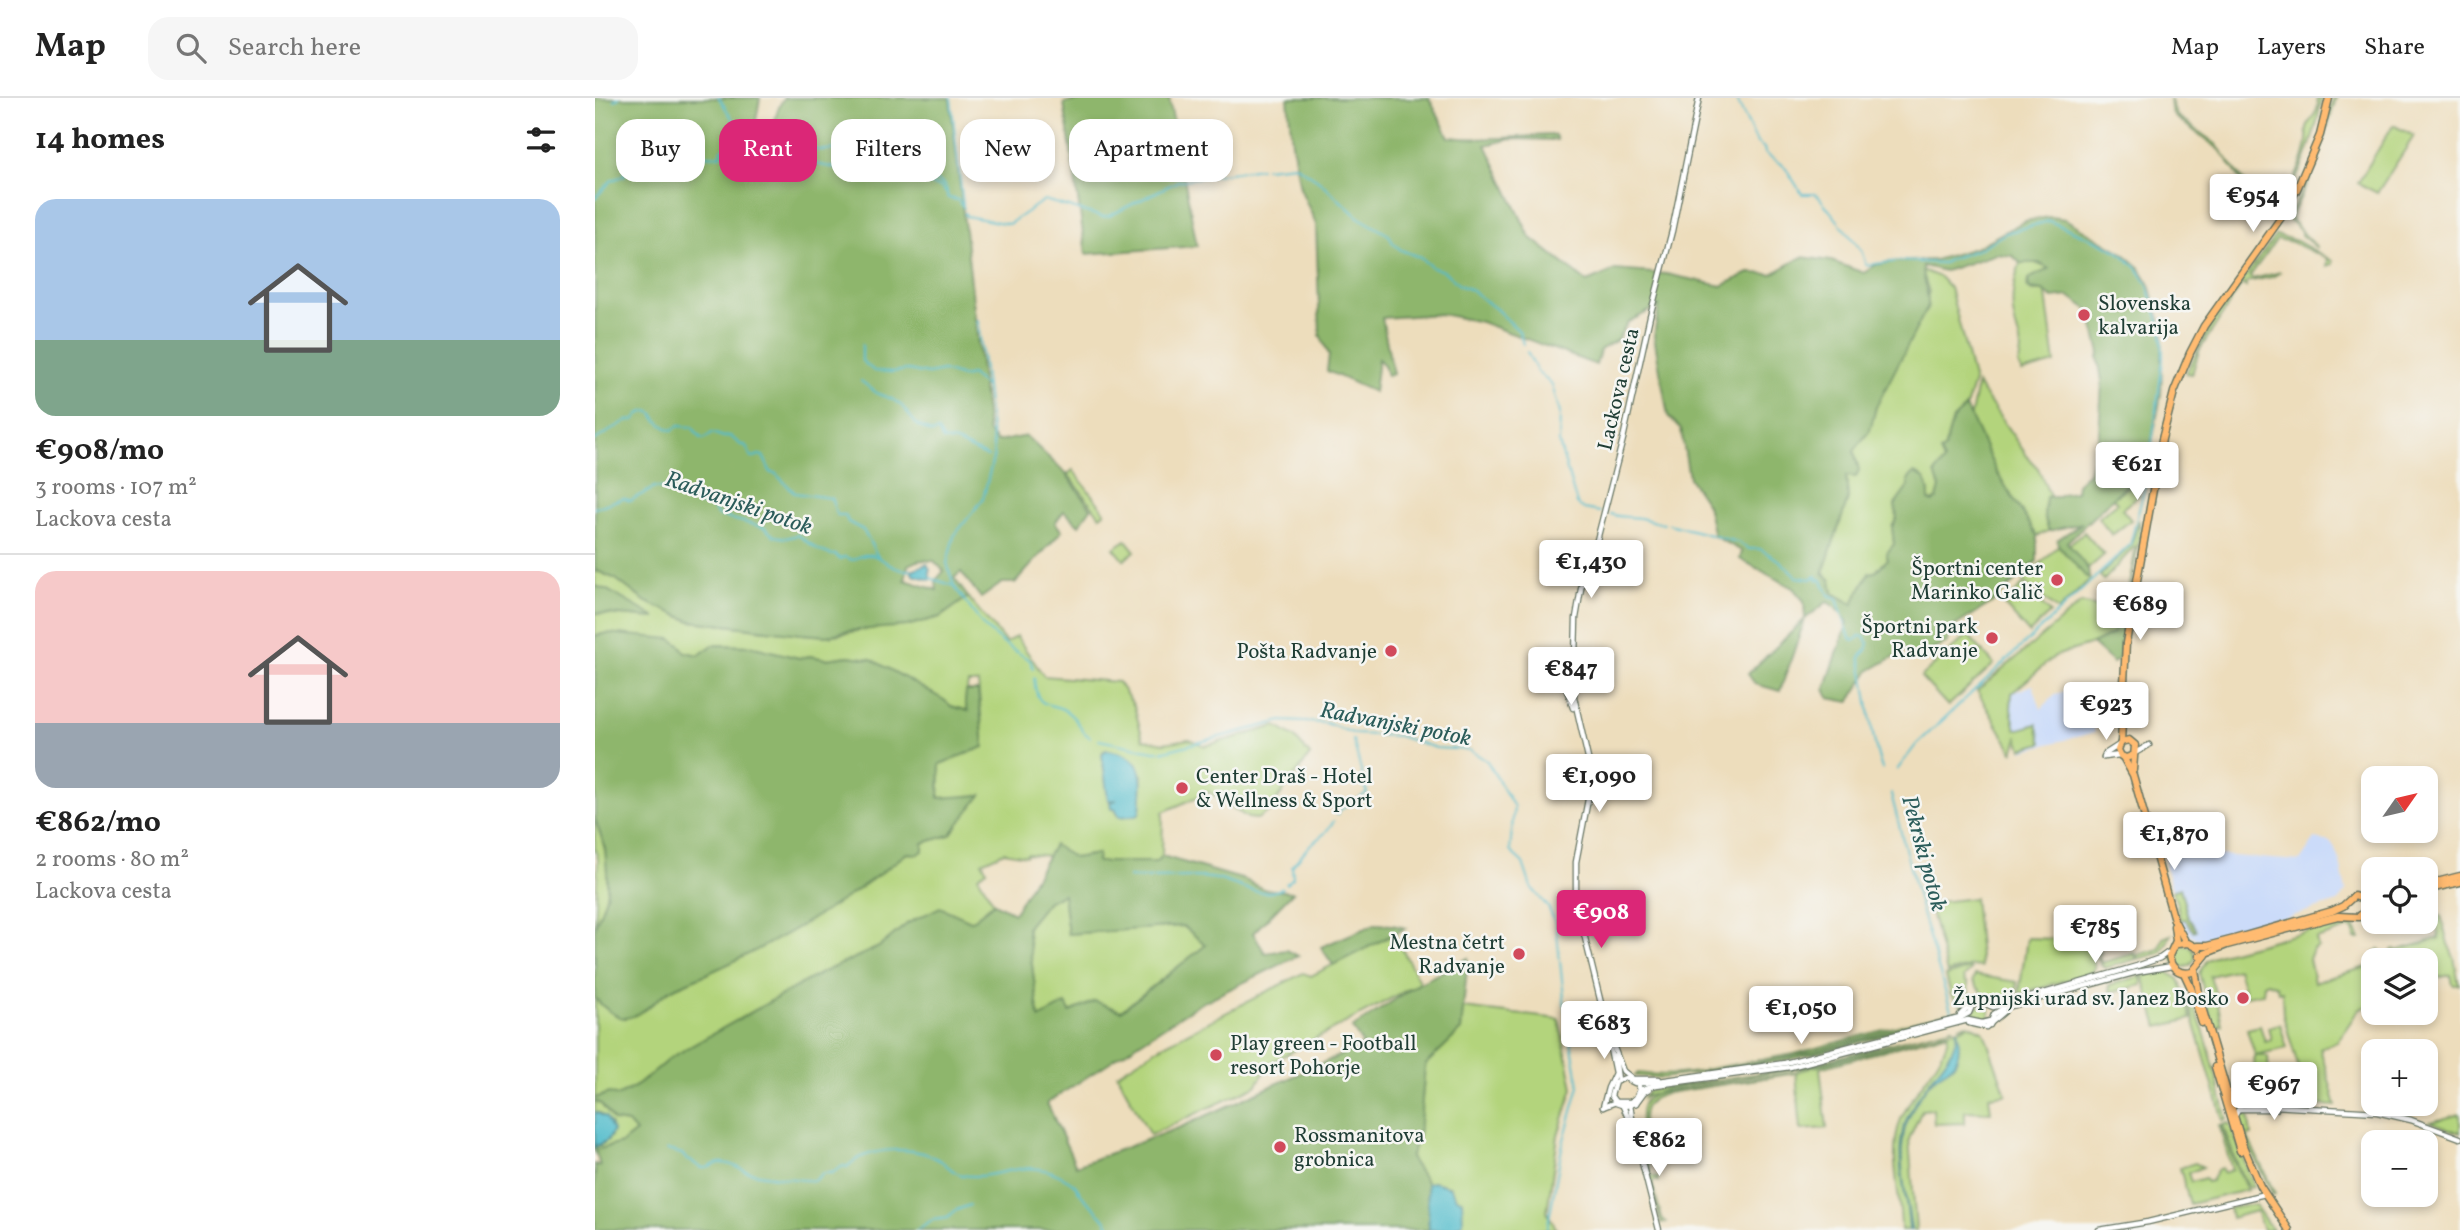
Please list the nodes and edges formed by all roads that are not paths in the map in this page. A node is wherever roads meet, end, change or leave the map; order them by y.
1 (1699, 98) edge
2 (2329, 98) edge
3 (1572, 687) junction
4 (2123, 722) junction
5 (1579, 725) junction
6 (2133, 742) junction
7 (2120, 743) junction
8 (2134, 754) junction
9 (2122, 757) junction
10 (2133, 775) junction
11 (2460, 876) edge
12 (2438, 882) edge
13 (2460, 882) edge
14 (2438, 887) edge
15 (2361, 898) edge
16 (2345, 904) junction
17 (2348, 915) junction
18 (2361, 915) edge
19 (2178, 941) junction
20 (2234, 942) junction
21 (2199, 952) junction
22 (2170, 959) junction
23 (2137, 969) junction
24 (2191, 970) junction
25 (2024, 1001) junction
26 (1974, 1003) junction
27 (1991, 1005) junction
28 (1969, 1013) junction
29 (1996, 1015) junction
30 (1955, 1021) junction
31 (1972, 1021) junction
32 (1608, 1032) junction
33 (1612, 1041) junction
34 (1626, 1076) junction
35 (1615, 1081) junction
36 (1636, 1081) junction
37 (1664, 1082) junction
38 (1610, 1092) junction
39 (1641, 1092) junction
40 (2228, 1098) junction
41 (1624, 1104) junction
42 (2298, 1108) junction
43 (2234, 1119) junction
44 (1635, 1131) junction
45 (2460, 1138) edge
46 (2264, 1195) junction
47 (1659, 1230) edge
48 (2099, 1230) edge
49 (2287, 1230) edge

1 - 3 street, Lackova cesta
2 - 4 main road
3 - 5 street
3 - 5 street
4 - 6 main road
4 - 7 main road
5 - 32 street
6 - 7 main road
6 - 8 main road
6 - 8 street
7 - 9 main road
7 - 9 street
8 - 9 main road
8 - 10 main road
9 - 10 main road
10 - 19 main road
11 - 12 main road
13 - 14 main road
15 - 16 main road
16 - 17 main road
16 - 20 main road
17 - 18 main road
17 - 20 main road
19 - 21 main road
19 - 22 main road
20 - 21 main road
20 - 21 main road
21 - 24 main road
22 - 23 street
22 - 23 street
22 - 24 main road
23 - 25 street
24 - 40 main road
24 - 46 main road
25 - 27 street
25 - 29 street
26 - 27 street
26 - 28 street
26 - 30 street
27 - 29 street
28 - 30 street
28 - 31 street
29 - 31 street
30 - 31 street
30 - 37 street
30 - 37 street
32 - 33 street
32 - 35 street
33 - 34 street
33 - 35 street
34 - 35 street
34 - 36 street
35 - 38 street
36 - 37 street
36 - 39 street
37 - 39 street
38 - 41 street
38 - 41 street
39 - 41 street
40 - 42 street
40 - 43 main road
41 - 44 street
41 - 44 street
42 - 43 street
42 - 45 street
43 - 46 main road
44 - 47 street
46 - 48 street
46 - 49 main road

